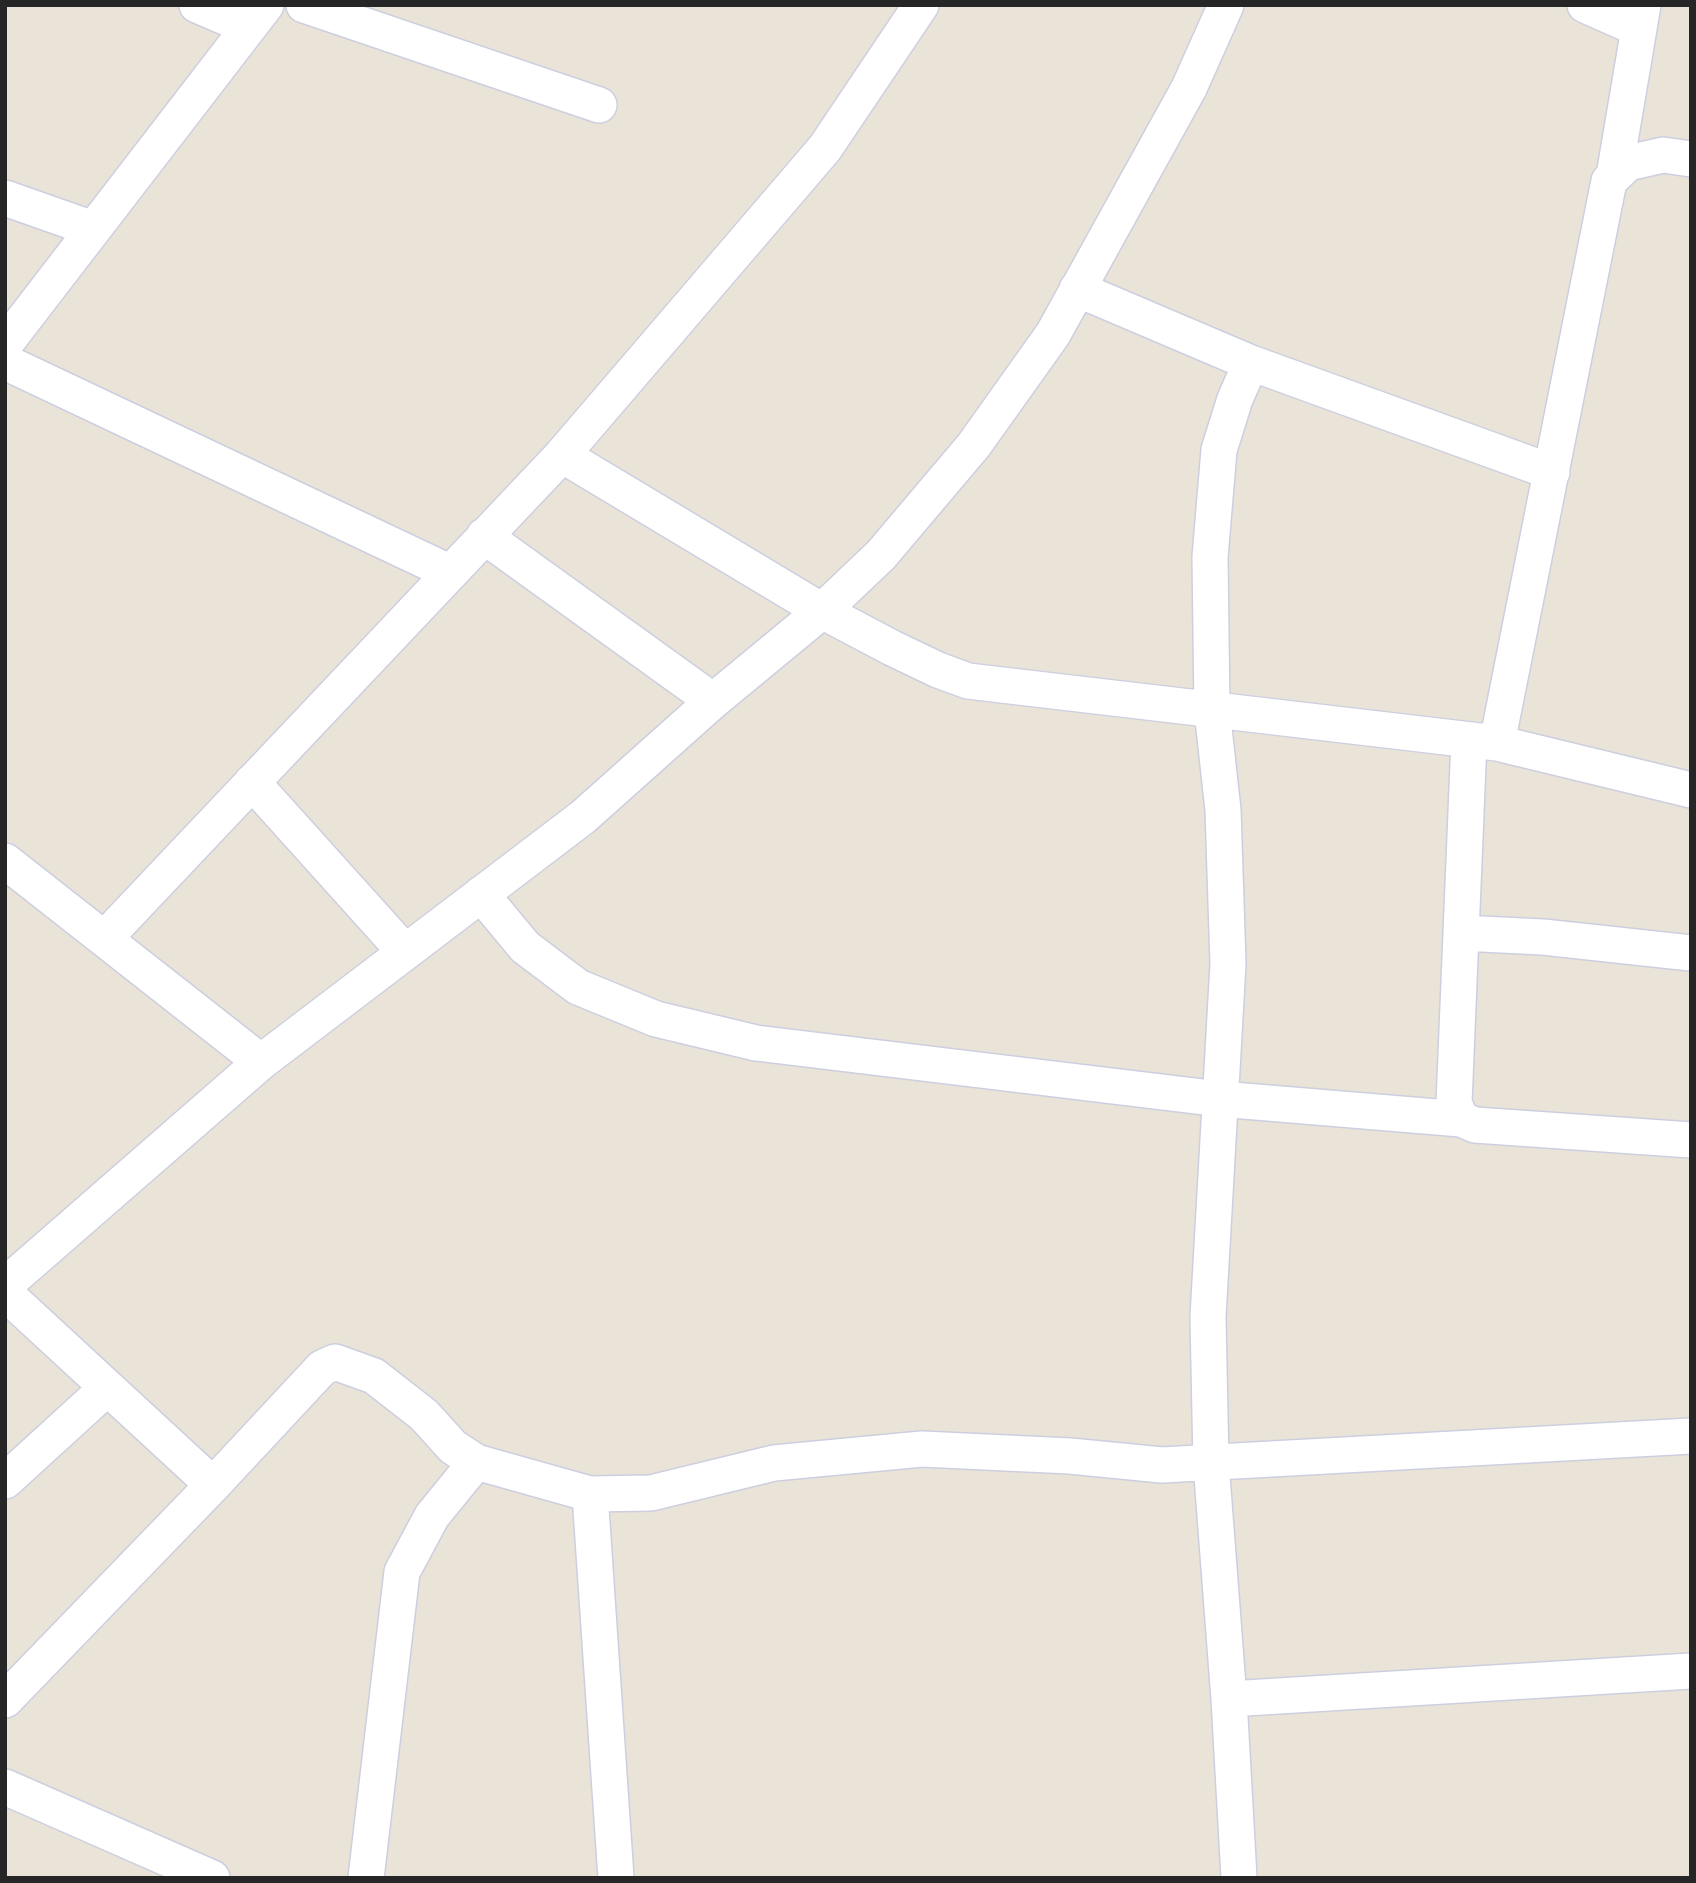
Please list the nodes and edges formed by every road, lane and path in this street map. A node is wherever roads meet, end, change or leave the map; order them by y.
1 (197, 5) edge
2 (304, 5) edge
3 (921, 5) edge
4 (1226, 5) edge
5 (1586, 5) edge
6 (257, 16) edge
7 (1641, 17) edge
8 (599, 105) dead end
9 (1691, 159) edge
10 (1614, 176) junction
11 (5, 198) edge
12 (93, 229) junction
13 (1077, 289) junction
14 (5, 344) edge
15 (5, 362) edge
16 (1251, 363) junction
17 (562, 455) junction
18 (1552, 472) junction
19 (484, 536) junction
20 (449, 572) junction
21 (822, 611) junction
22 (713, 701) junction
23 (1212, 710) junction
24 (1483, 742) junction
25 (252, 782) junction
26 (1691, 790) edge
27 (5, 861) edge
28 (481, 894) junction
29 (1461, 933) junction
30 (105, 938) junction
31 (405, 952) junction
32 (1691, 953) edge
33 (261, 1062) junction
34 (1220, 1099) junction
35 (1461, 1119) junction
36 (1691, 1140) edge
37 (5, 1285) edge
38 (5, 1293) edge
39 (107, 1388) junction
40 (1691, 1436) edge
41 (476, 1462) junction
42 (1212, 1463) junction
43 (5, 1481) edge
44 (213, 1485) junction
45 (590, 1494) junction
46 (1691, 1671) edge
47 (1229, 1699) junction
48 (5, 1700) edge
49 (5, 1787) edge
50 (212, 1878) edge
51 (366, 1878) edge
52 (616, 1878) edge
53 (1239, 1878) edge

1 - 6 street
2 - 8 street
3 - 17 street
4 - 13 street
5 - 7 street
6 - 12 street
7 - 10 street
9 - 10 street
10 - 18 street
11 - 12 street
12 - 14 street
13 - 16 street
13 - 21 street
15 - 20 street
16 - 18 street
16 - 23 street
17 - 19 street
17 - 21 street
18 - 24 street
19 - 20 street
19 - 22 street
20 - 25 street
21 - 22 street
21 - 23 street
22 - 28 street
23 - 24 street
23 - 34 street
24 - 26 street
24 - 29 street
25 - 30 street
25 - 31 street
27 - 30 street
28 - 31 street
28 - 34 street
29 - 32 street
29 - 35 street
30 - 33 street
31 - 33 street
33 - 37 street
34 - 35 street
34 - 42 street
35 - 36 street
38 - 39 street
39 - 43 street
39 - 44 street
40 - 42 street
41 - 44 street
41 - 45 street
41 - 51 street
42 - 45 street
42 - 47 street
44 - 48 street
45 - 52 street
46 - 47 street
47 - 53 street
49 - 50 street

